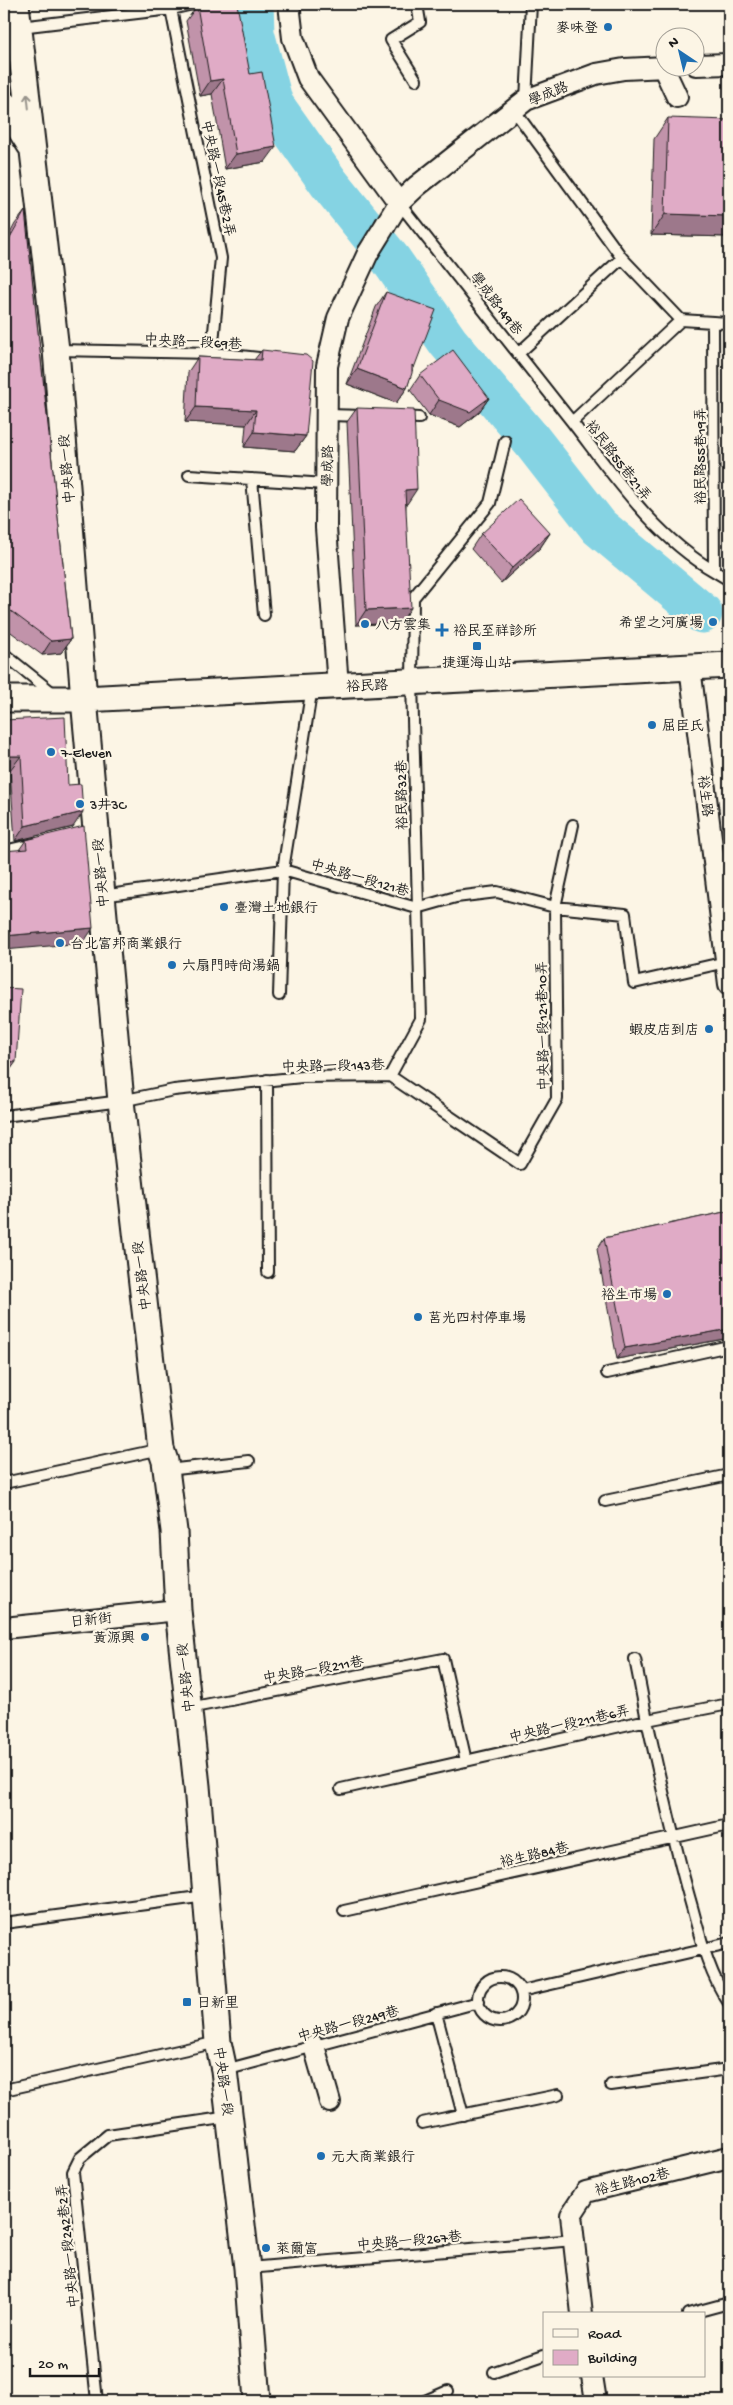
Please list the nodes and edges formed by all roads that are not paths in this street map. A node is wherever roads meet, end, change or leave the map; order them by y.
1 (193, 4) edge
2 (289, 4) edge
3 (417, 4) edge
4 (531, 4) edge
5 (171, 9) junction
6 (18, 15) edge
7 (729, 64) edge
8 (706, 65) edge
9 (656, 67) edge
10 (669, 78) edge
11 (416, 80) dead end
12 (677, 98) dead end
13 (4, 104) edge
14 (520, 105) junction
15 (33, 149) junction
16 (399, 203) junction
17 (622, 258) junction
18 (682, 320) junction
19 (713, 323) junction
20 (729, 323) edge
21 (56, 350) junction
22 (212, 353) junction
23 (518, 353) junction
24 (279, 361) edge
25 (328, 414) junction
26 (374, 416) edge
27 (392, 417) edge
28 (419, 418) dead end
29 (572, 422) junction
30 (504, 441) dead end
31 (189, 474) dead end
32 (252, 479) junction
33 (326, 484) junction
34 (714, 571) junction
35 (729, 580) edge
36 (264, 615) dead end
37 (4, 654) edge
38 (729, 665) edge
39 (690, 667) junction
40 (412, 682) junction
41 (338, 686) junction
42 (312, 687) junction
43 (4, 699) edge
44 (72, 699) junction
45 (573, 825) dead end
46 (41, 842) edge
47 (4, 851) edge
48 (283, 870) junction
49 (102, 896) junction
50 (554, 907) junction
51 (417, 908) junction
52 (728, 976) edge
53 (279, 995) dead end
54 (390, 1076) junction
55 (267, 1080) junction
56 (121, 1101) junction
57 (4, 1116) edge
58 (520, 1164) joint
59 (268, 1272) dead end
60 (729, 1346) edge
61 (607, 1373) dead end
62 (164, 1460) junction
63 (249, 1461) dead end
64 (729, 1475) edge
65 (4, 1483) edge
66 (605, 1501) dead end
67 (178, 1610) junction
68 (4, 1628) edge
69 (635, 1659) dead end
70 (729, 1704) edge
71 (188, 1708) junction
72 (647, 1720) junction
73 (466, 1761) junction
74 (341, 1789) dead end
75 (729, 1825) edge
76 (672, 1836) junction
77 (206, 1896) junction
78 (344, 1911) dead end
79 (4, 1923) edge
80 (729, 1943) edge
81 (704, 1949) junction
82 (521, 1991) junction
83 (479, 2002) junction
84 (729, 2002) edge
85 (436, 2013) junction
86 (218, 2042) junction
87 (314, 2046) junction
88 (729, 2069) edge
89 (224, 2070) junction
90 (610, 2085) dead end
91 (4, 2090) edge
92 (558, 2095) dead end
93 (330, 2102) dead end
94 (463, 2115) junction
95 (229, 2117) junction
96 (422, 2123) dead end
97 (729, 2156) edge
98 (574, 2240) junction
99 (247, 2268) junction
100 (729, 2303) edge
101 (582, 2312) edge
102 (695, 2312) edge
103 (543, 2355) edge
104 (494, 2372) dead end
105 (592, 2378) edge
106 (448, 2391) dead end
107 (97, 2401) edge
108 (257, 2401) edge
109 (425, 2401) edge
110 (596, 2401) edge

1 - 5 lane
2 - 16 street
3 - 11 lane
4 - 14 lane
5 - 6 lane
5 - 22 lane, 中央路一段45巷2弄
15 -> 6 street, 中央路一段
7 - 8 street
9 - 14 street, 學成路
10 - 12 street
13 - 15 street, 中央路一段
14 - 16 street, 學成路
14 - 17 lane
15 - 21 street, 中央路一段
16 - 23 lane, 學成路149巷
16 - 25 street, 學成路, bridge
17 - 18 lane
17 - 23 lane
18 - 19 lane
18 - 29 lane, 裕民路55巷21弄
19 - 20 lane
19 - 34 lane, 裕民路55巷19弄
21 - 22 lane, 中央路一段69巷
21 - 44 street, 中央路一段
22 - 24 lane, 中央路一段69巷
23 - 29 lane, 學成路149巷
25 - 26 lane
25 - 33 street, 學成路
27 - 28 lane
29 - 34 lane, 裕民路55巷21弄
30 - 40 lane, 裕民路32巷
31 - 32 lane
32 - 33 lane
32 - 36 lane
33 - 41 street, 學成路
34 - 35 lane
37 - 44 lane
38 - 39 street, 裕民路
39 - 40 street, 裕民路
39 - 52 street, 裕生路
40 - 41 street, 裕民路
40 - 51 lane, 裕民路32巷
41 - 42 street, 裕民路
42 - 44 street, 裕民路
42 - 48 lane
43 - 44 street, 裕民路
44 - 49 street, 中央路一段
45 - 50 lane, 中央路一段121巷10弄
46 - 47 lane
48 - 49 lane, 中央路一段121巷
48 - 51 lane, 中央路一段121巷
48 - 53 lane
49 - 56 street, 中央路一段
50 - 51 lane, 中央路一段121巷
50 - 52 lane, 中央路一段121巷
50 - 58 lane, 中央路一段121巷10弄
51 - 54 lane, 裕民路32巷
54 - 55 lane, 中央路一段143巷
54 - 58 lane, 中央路一段143巷
55 - 56 lane, 中央路一段143巷
55 - 59 lane
56 - 57 lane, 中央路一段143巷
56 - 62 street, 中央路一段
60 - 61 lane
62 - 63 lane
62 - 65 lane
62 - 67 street, 中央路一段
64 - 66 lane
67 - 68 street, 日新街
67 - 71 street, 中央路一段
69 - 72 lane, 中央路一段211巷6弄
70 - 72 lane
71 - 73 lane, 中央路一段211巷
71 - 77 street, 中央路一段
72 - 73 lane, 中央路一段211巷6弄
72 - 76 lane
73 - 74 lane, 中央路一段211巷6弄
75 - 76 lane, 裕生路84巷
76 - 78 lane, 裕生路84巷
76 - 81 lane
77 - 79 lane
77 - 86 street, 中央路一段
80 - 81 lane
81 - 82 lane
81 - 84 lane
82 - 83 lane
82 - 83 lane
83 - 85 lane, 中央路一段249巷
85 - 87 lane, 中央路一段249巷
85 - 94 lane
86 - 89 street, 中央路一段
86 - 91 lane
87 - 89 lane, 中央路一段249巷
87 - 93 street
88 - 90 lane
89 - 95 street, 中央路一段
92 - 94 lane
94 - 96 lane
95 - 99 street, 中央路一段
95 - 107 lane, 中央路一段242巷2弄
97 - 98 street, 裕生路102巷
98 - 99 lane, 中央路一段267巷
98 - 101 street, 裕生路102巷
99 - 108 street, 中央路一段
100 - 102 lane
103 - 104 lane
105 - 110 street
106 - 109 lane

